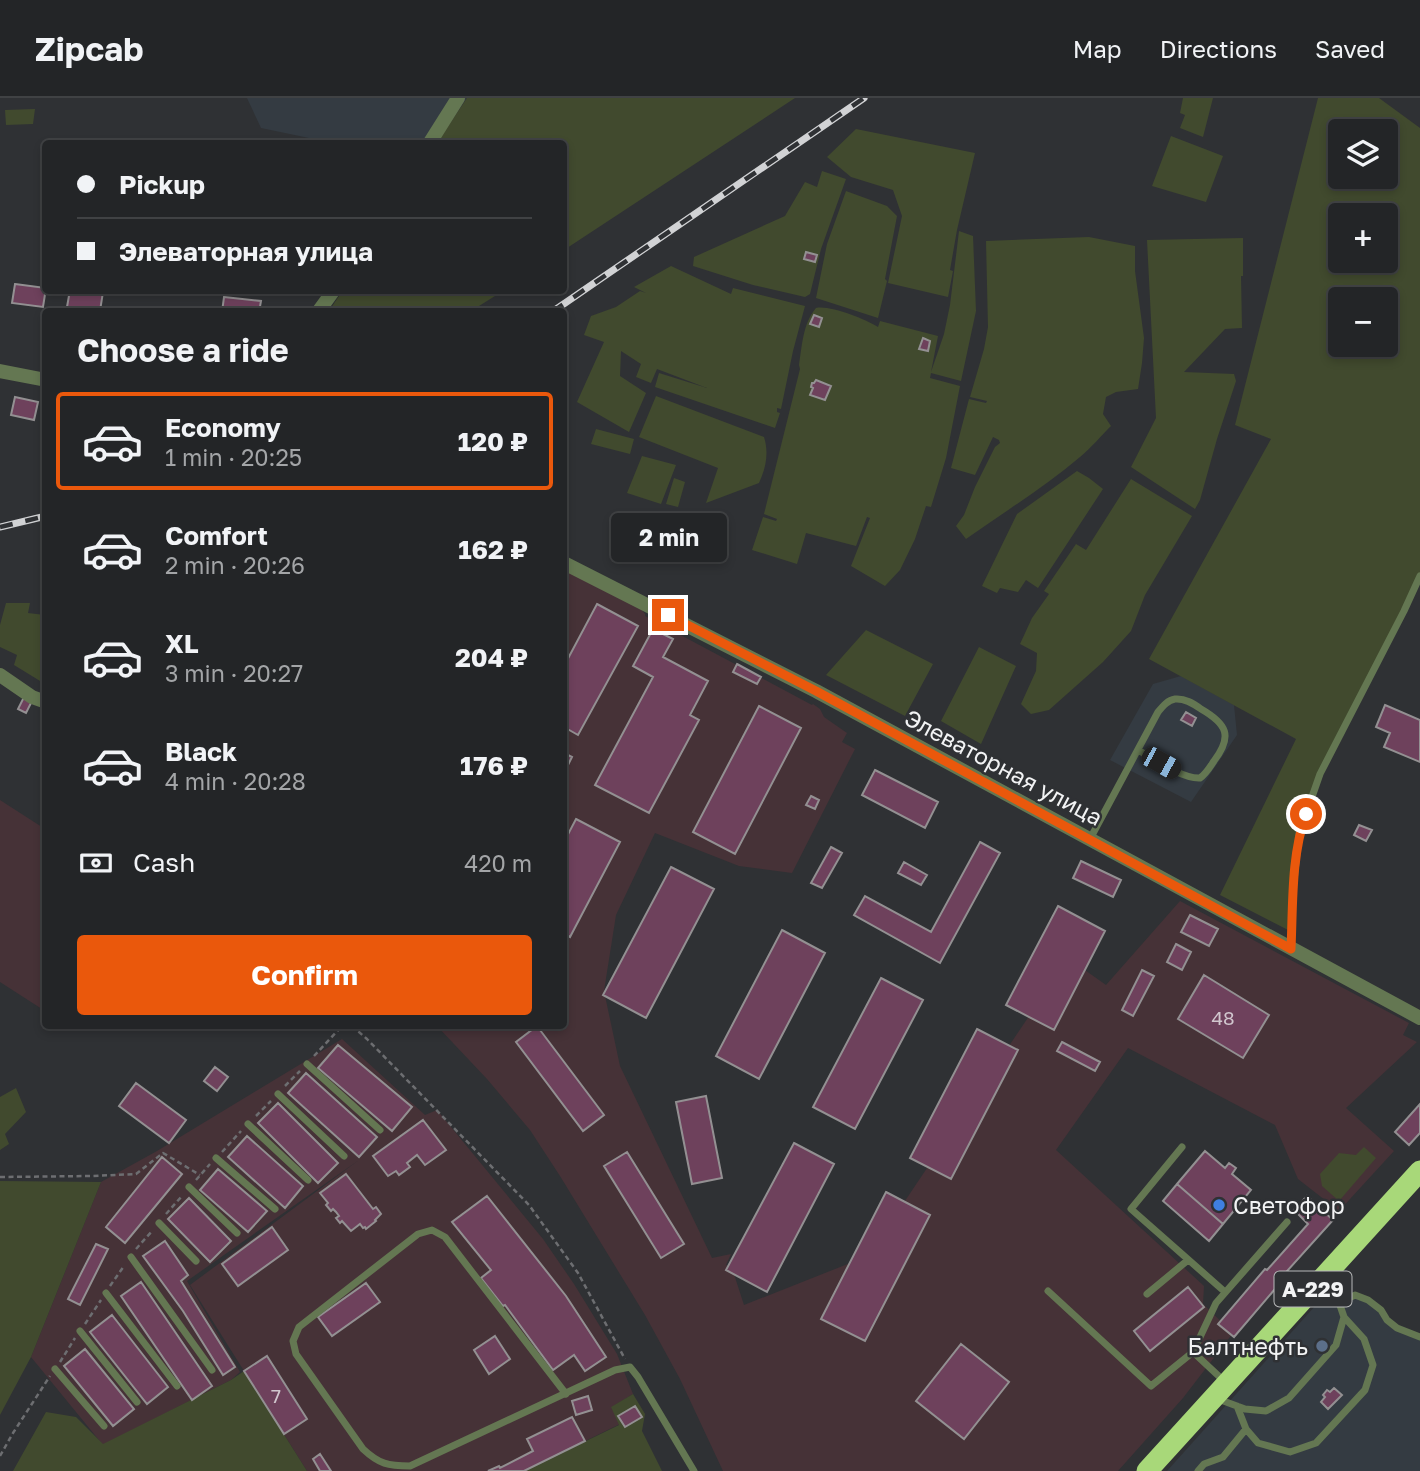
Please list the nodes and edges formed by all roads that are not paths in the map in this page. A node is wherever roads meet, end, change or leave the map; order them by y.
1 (458, 98) edge
2 (432, 140) edge
3 (0, 371) edge
4 (42, 379) edge
5 (567, 565) edge
6 (1420, 576) edge
7 (0, 675) edge
8 (42, 701) edge
9 (1138, 750) junction
10 (1090, 840) junction
11 (1291, 949) junction
12 (1420, 1018) edge
13 (307, 1064) dead end
14 (278, 1094) dead end
15 (248, 1125) dead end
16 (380, 1130) dead end
17 (1182, 1147) dead end
18 (344, 1156) dead end
19 (216, 1158) dead end
20 (1420, 1171) edge
21 (308, 1180) dead end
22 (189, 1188) dead end
23 (275, 1209) dead end
24 (1287, 1222) dead end
25 (159, 1223) dead end
26 (237, 1233) dead end
27 (131, 1257) dead end
28 (1188, 1260) junction
29 (196, 1261) dead end
30 (1329, 1271) junction
31 (1048, 1291) dead end
32 (1225, 1292) junction
33 (106, 1293) dead end
34 (1147, 1294) dead end
35 (1340, 1303) junction
36 (1344, 1317) junction
37 (80, 1331) dead end
38 (1420, 1337) edge
39 (1193, 1352) junction
40 (55, 1368) dead end
41 (212, 1370) dead end
42 (177, 1386) dead end
43 (1221, 1391) junction
44 (566, 1394) junction
45 (137, 1402) dead end
46 (1237, 1406) junction
47 (104, 1426) dead end
48 (1246, 1429) junction
49 (694, 1471) edge
50 (1147, 1471) edge
51 (1198, 1471) edge

1 - 2 street
3 - 4 street
5 - 10 street, Элеваторная улица
6 - 11 lane
7 - 8 street
9 - 9 lane
9 - 10 lane
10 - 11 street, Элеваторная улица
11 - 12 street, Элеваторная улица
13 - 16 lane
14 - 18 lane
15 - 21 lane
17 - 28 lane
19 - 23 lane
20 - 30 highway, А-229
22 - 26 lane
24 - 32 lane
25 - 29 lane
27 - 41 lane
28 - 32 lane
28 - 34 lane
30 - 35 lane
30 - 43 highway, А-229
31 - 39 lane
32 - 39 lane
33 - 42 lane
35 - 36 lane
35 - 38 lane
36 - 46 lane
36 - 48 lane
37 - 45 lane
39 - 43 lane
40 - 47 lane
43 - 46 lane
43 - 50 highway, А-229
44 - 44 lane
44 - 49 lane
46 - 48 lane
48 - 51 lane

